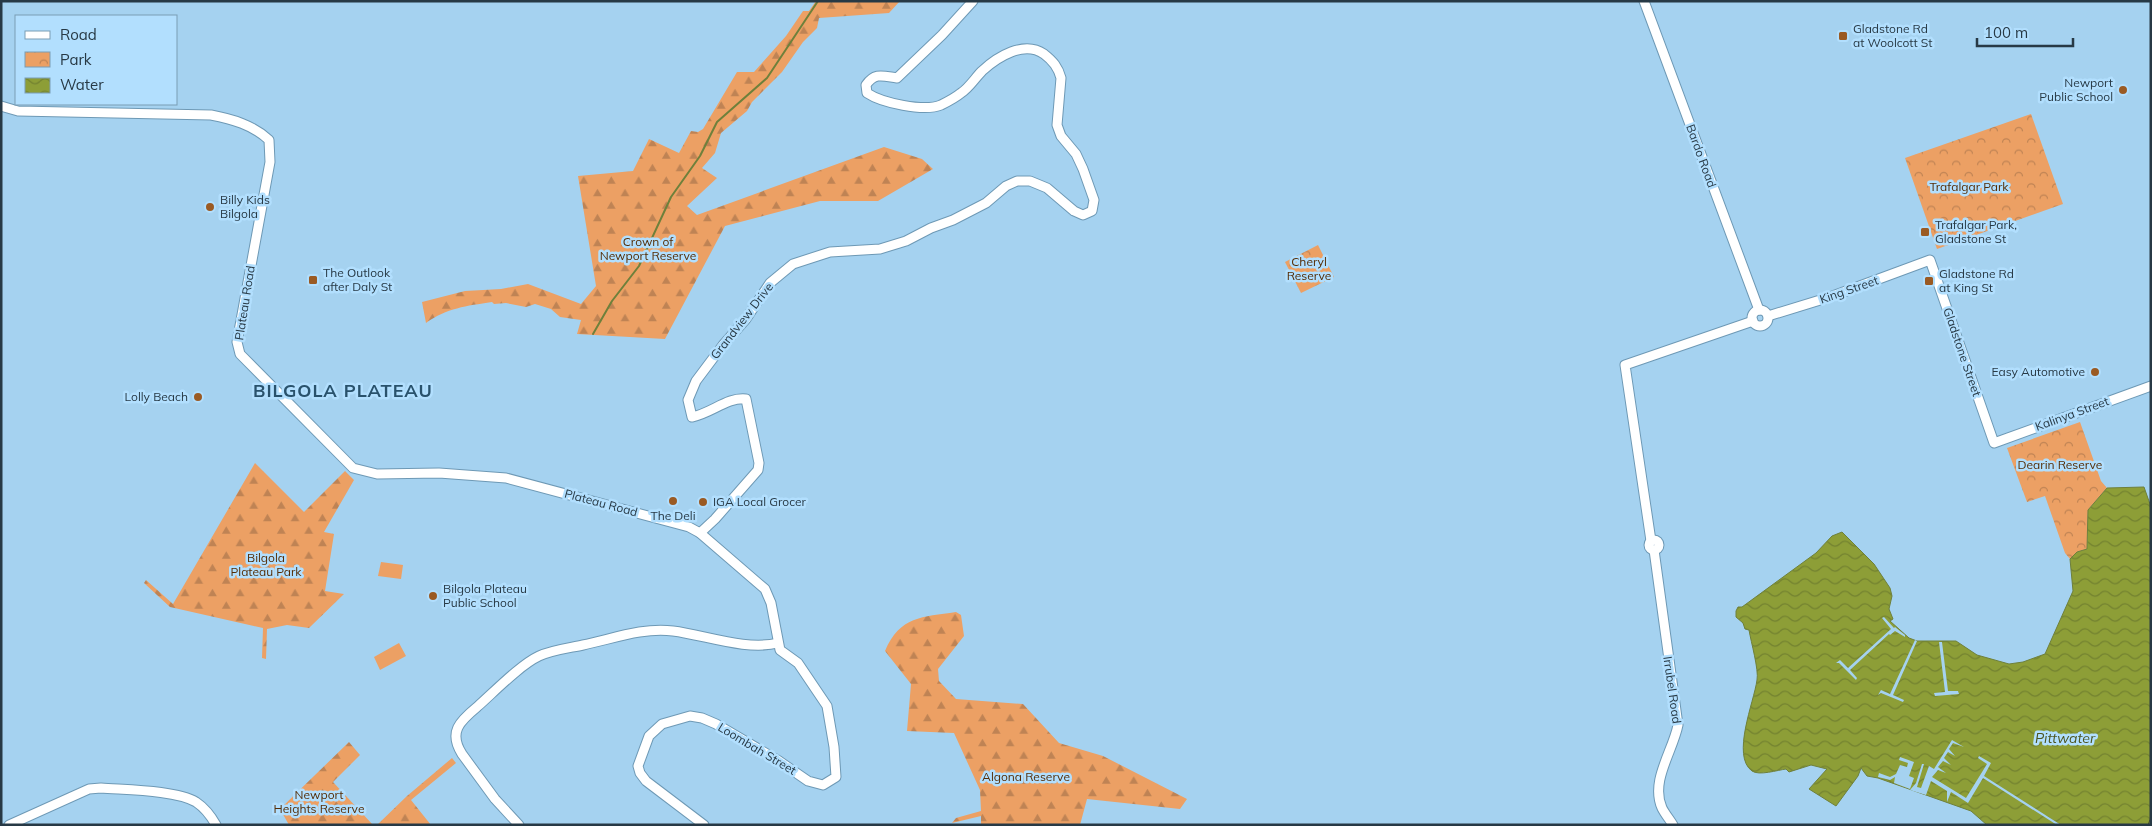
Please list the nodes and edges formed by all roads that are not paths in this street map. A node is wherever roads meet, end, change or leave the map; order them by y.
1 (973, 1) edge
2 (1644, 1) edge
3 (1, 106) edge
4 (1930, 260) joint
5 (1759, 310) junction
6 (1768, 316) junction
7 (1753, 321) junction
8 (2151, 386) edge
9 (1994, 443) joint
10 (700, 533) junction
11 (778, 644) junction
12 (10, 825) edge
13 (216, 825) edge
14 (519, 825) edge
15 (704, 825) edge
16 (1673, 825) edge

1 - 10 street, Grandview Drive
2 - 5 street, Bardo Road
3 - 10 street, Plateau Road
4 - 6 street, King Street
4 - 9 street, Gladstone Street
5 - 6 street
5 - 7 street
6 - 7 street
7 - 16 street, Irrubel Road
8 - 9 street, Kalinya Street
10 - 11 street, Plateau Road
11 - 14 street
11 - 15 street, Loombah Street
12 - 13 street

